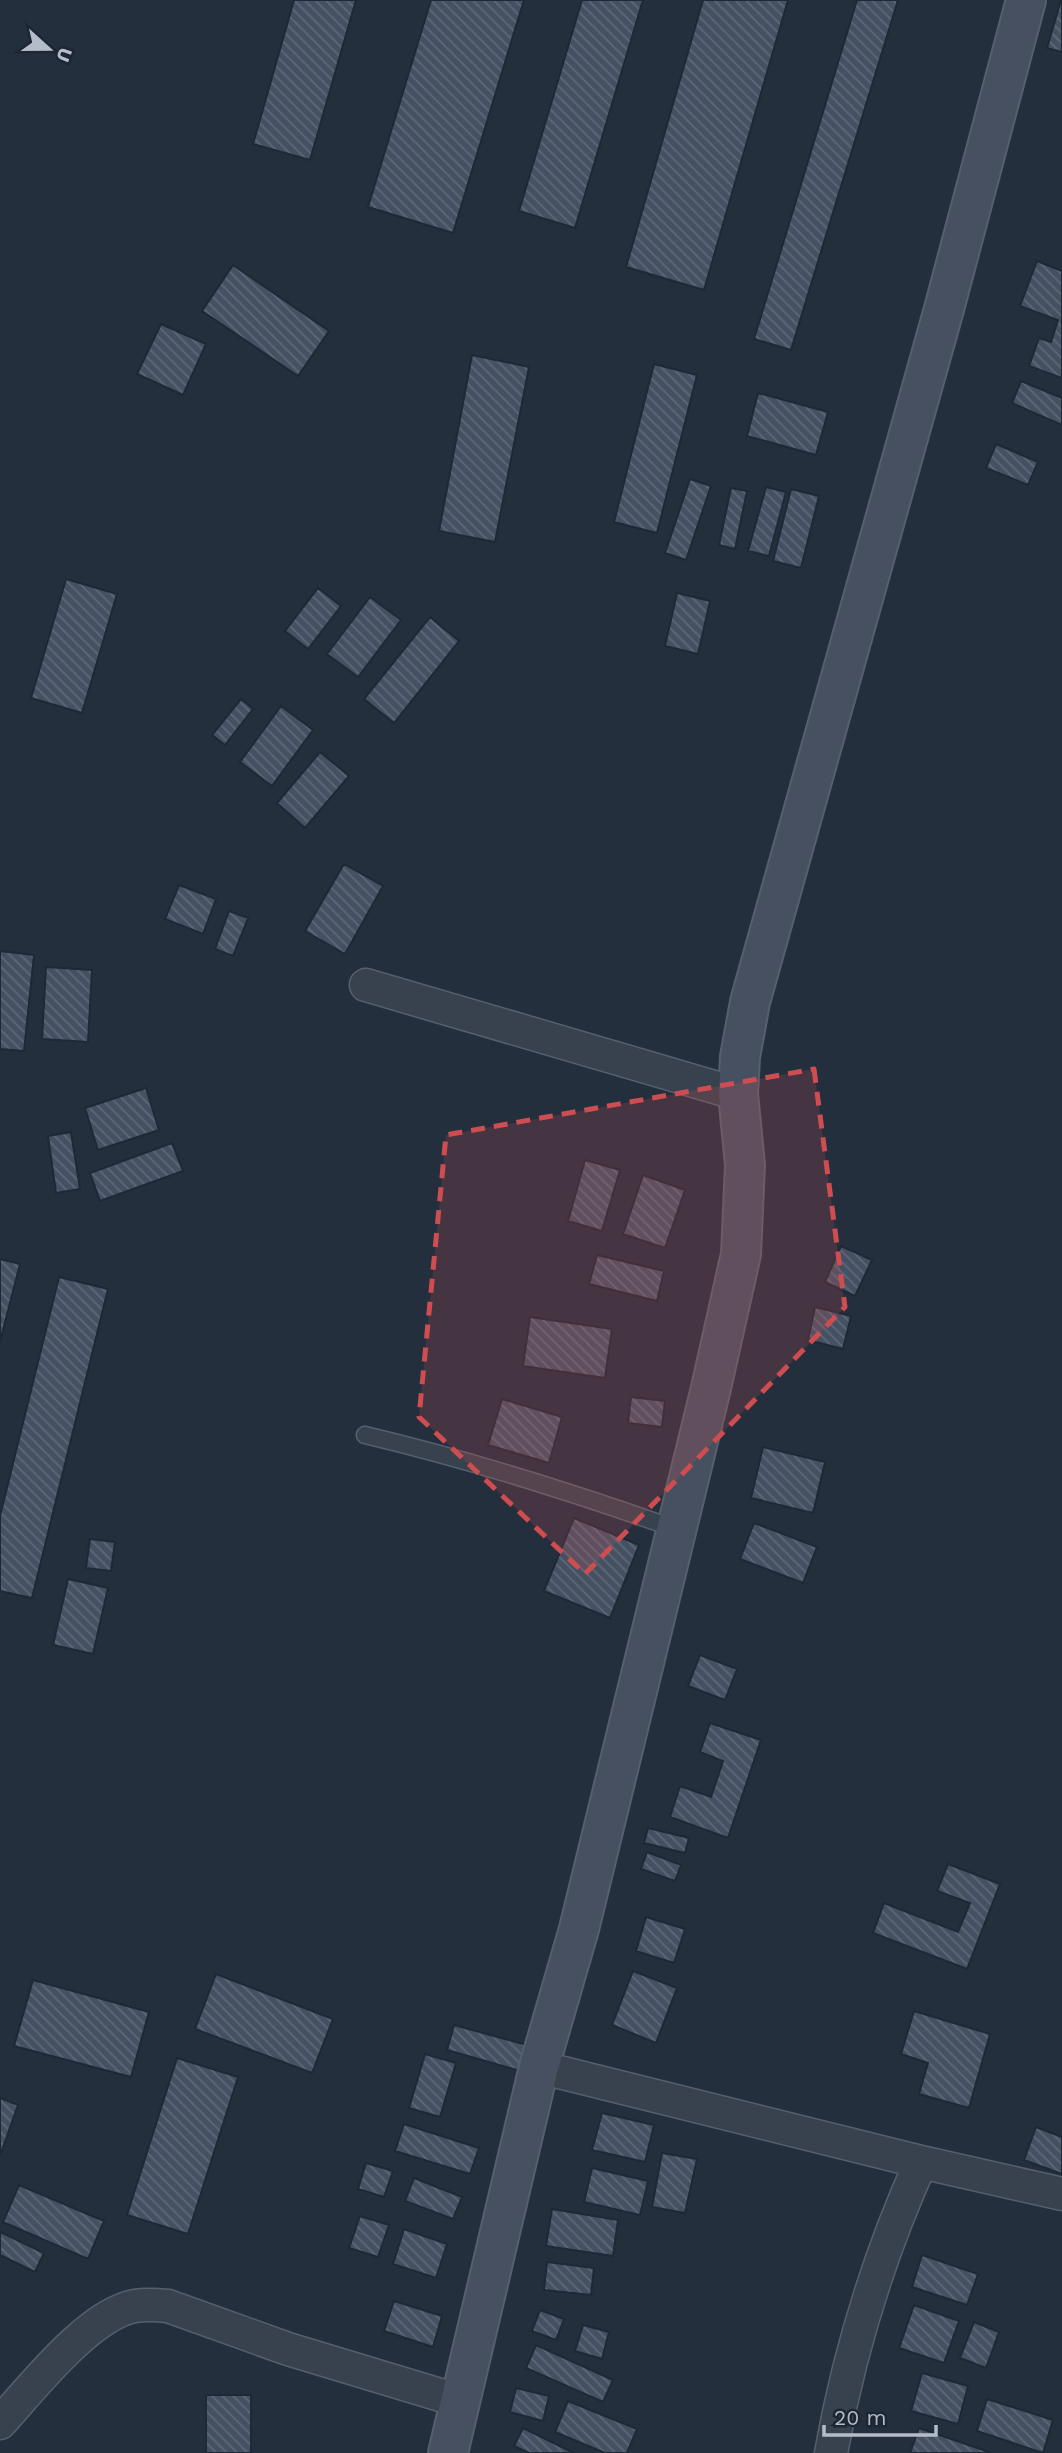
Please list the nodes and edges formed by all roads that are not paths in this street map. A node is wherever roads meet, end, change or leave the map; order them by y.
1 (1026, 0) edge
2 (366, 985) dead end
3 (738, 1094) junction
4 (365, 1435) dead end
5 (676, 1529) junction
6 (539, 2067) junction
7 (921, 2162) junction
8 (1062, 2194) edge
9 (460, 2401) junction
10 (0, 2423) edge
11 (448, 2453) edge
12 (831, 2453) edge

1 - 3 street
2 - 3 street
3 - 5 street
4 - 5 lane
5 - 6 street
6 - 7 street
6 - 9 street
7 - 8 street
7 - 12 street
9 - 10 street
9 - 11 street

